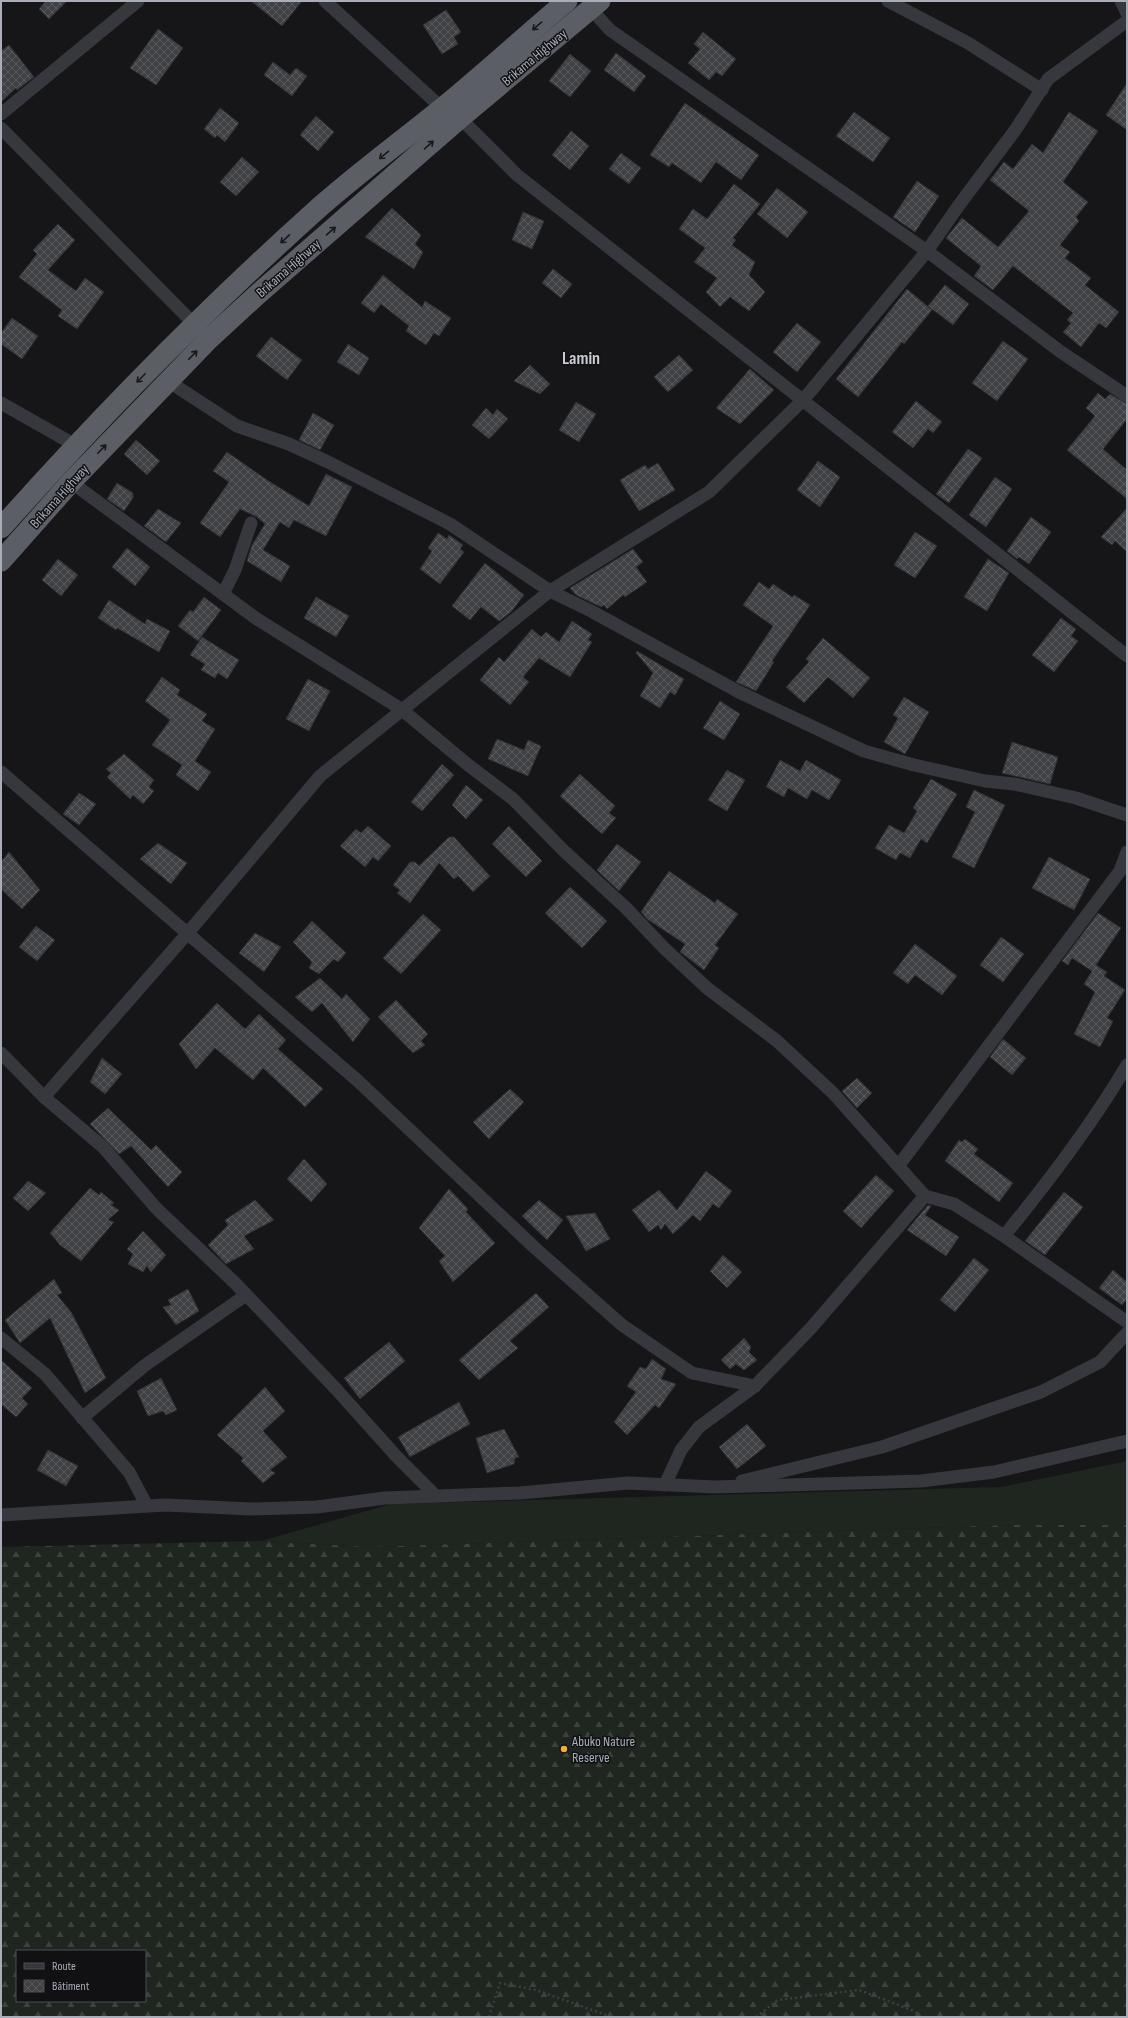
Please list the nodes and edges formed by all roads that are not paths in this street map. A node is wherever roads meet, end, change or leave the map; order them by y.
1 (138, 1) edge
2 (325, 1) edge
3 (567, 1) edge
4 (888, 1) edge
5 (1121, 1) edge
6 (596, 5) edge
7 (1127, 13) edge
8 (1127, 21) edge
9 (1042, 90) junction
10 (442, 108) junction
11 (1, 114) edge
12 (460, 118) junction
13 (1, 128) edge
14 (927, 251) junction
15 (201, 332) junction
16 (168, 381) junction
17 (1127, 396) edge
18 (804, 399) junction
19 (1, 403) edge
20 (75, 445) junction
21 (71, 482) junction
22 (251, 523) dead end
23 (1, 528) edge
24 (1, 561) edge
25 (550, 591) junction
26 (223, 594) junction
27 (1127, 656) edge
28 (401, 709) junction
29 (1, 772) edge
30 (1127, 814) edge
31 (1127, 852) edge
32 (187, 934) junction
33 (1, 1053) edge
34 (1127, 1065) edge
35 (44, 1097) junction
36 (899, 1165) junction
37 (925, 1196) junction
38 (1004, 1236) junction
39 (246, 1295) junction
40 (1127, 1322) edge
41 (1127, 1333) edge
42 (1, 1338) edge
43 (755, 1386) junction
44 (82, 1418) junction
45 (1127, 1441) edge
46 (665, 1485) junction
47 (716, 1487) junction
48 (436, 1496) junction
49 (147, 1506) junction
50 (1, 1515) edge

1 - 11 street
2 - 10 street
3 -> 10 highway, Brikama Highway
4 - 9 street
5 - 7 street
6 - 12 highway, Brikama Highway
6 - 14 street
8 - 9 street
9 - 14 street
10 -> 15 highway, Brikama Highway
15 -> 12 highway, Brikama Highway
12 - 18 street
13 - 15 street
14 - 17 street
14 - 18 street
16 -> 15 highway, Brikama Highway
15 -> 20 highway, Brikama Highway
21 -> 16 highway, Brikama Highway
16 - 25 street
18 - 25 street
18 - 27 street
19 - 20 street
20 - 23 highway, Brikama Highway
21 - 24 highway, Brikama Highway
21 - 26 street
22 - 26 street
25 - 28 street
25 - 30 street
26 - 28 street
28 - 32 street
28 - 36 street
29 - 32 street
31 - 36 street
32 - 35 street
32 - 43 street
33 - 35 street
34 - 38 street
35 - 39 street
36 - 37 street
37 - 38 street
37 - 43 street
38 - 40 street
39 - 44 street
39 - 48 street
41 - 47 street
42 - 44 street
43 - 46 street
44 - 49 street
45 - 47 street
46 - 47 street
46 - 48 street
48 - 49 street
49 - 50 street

